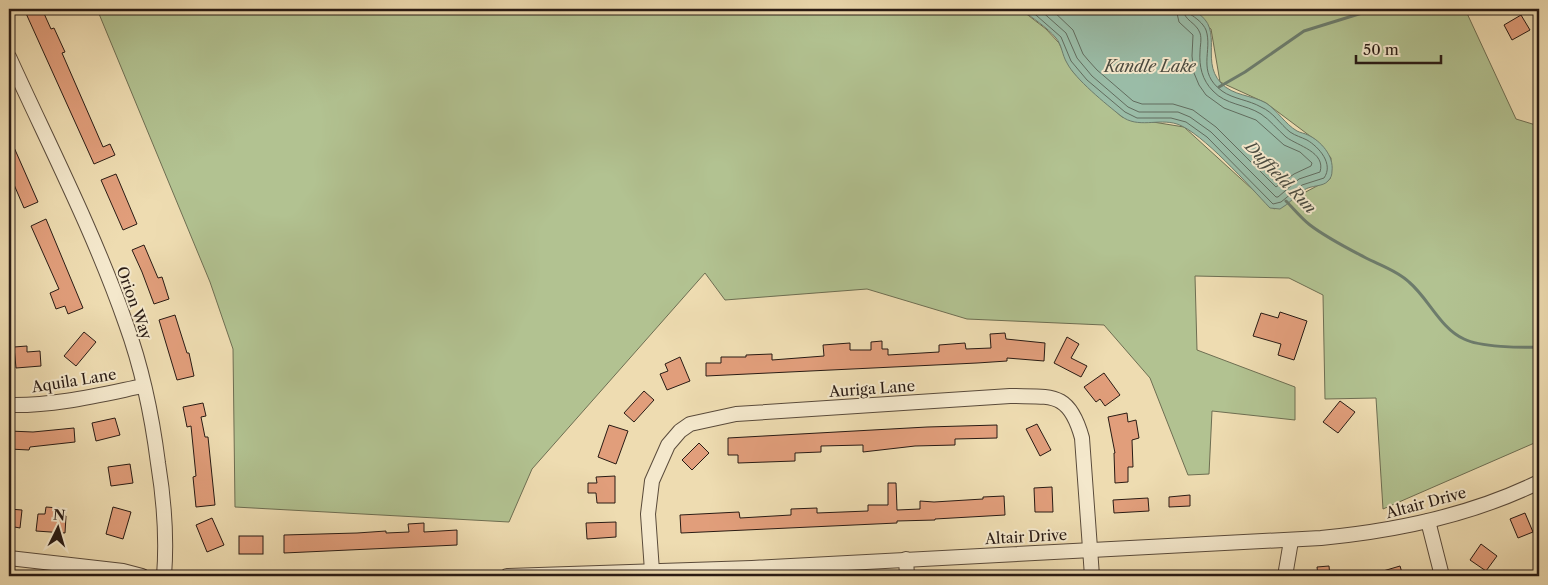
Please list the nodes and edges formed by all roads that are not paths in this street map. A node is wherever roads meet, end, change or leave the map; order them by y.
1 (9, 57) edge
2 (143, 386) junction
3 (9, 405) edge
4 (1539, 482) edge
5 (1428, 521) junction
6 (1291, 541) junction
7 (1089, 550) junction
8 (9, 558) edge
9 (906, 559) junction
10 (652, 571) junction
11 (753, 572) edge
12 (600, 575) edge
13 (142, 576) edge
14 (164, 576) edge
15 (507, 576) edge
16 (907, 576) edge
17 (1092, 576) edge
18 (1286, 576) edge
19 (1442, 576) edge

1 - 2 street, Orion Way
2 - 3 street, Aquila Lane
2 - 14 street, Orion Way
4 - 5 street, Altair Drive
5 - 6 street, Altair Drive
5 - 19 street
6 - 7 street, Altair Drive
6 - 18 street
7 - 9 street, Altair Drive
7 - 10 street, Auriga Lane
7 - 17 street, Auriga Lane
8 - 13 street
9 - 11 street, Altair Drive
9 - 16 street
10 - 11 street, Altair Drive
10 - 12 street, Altair Drive
12 - 15 street, Altair Drive

